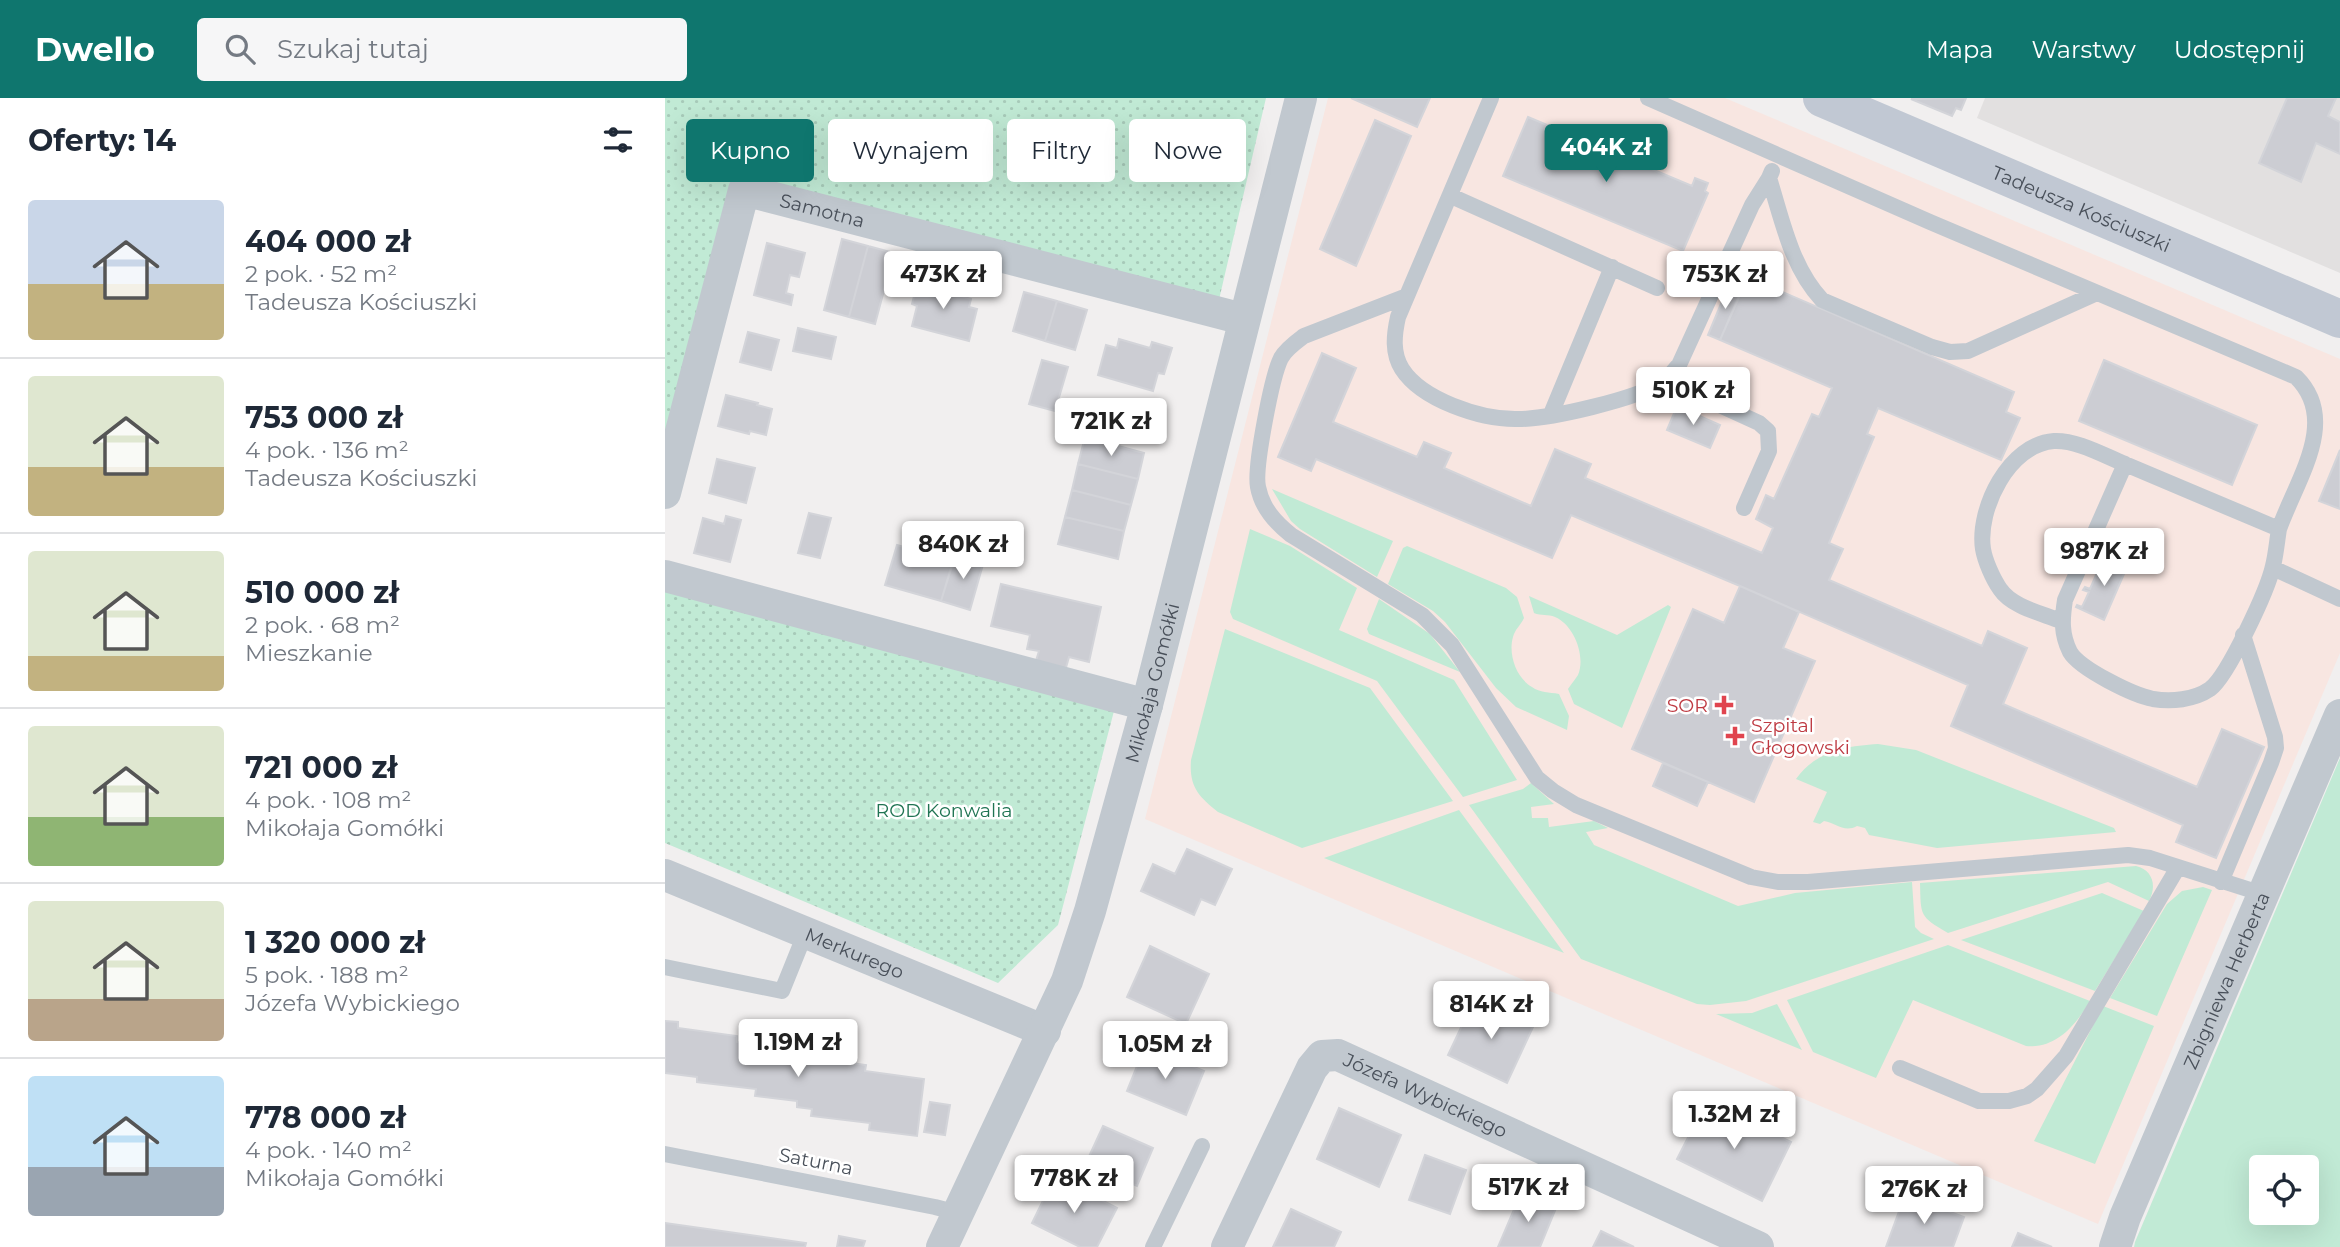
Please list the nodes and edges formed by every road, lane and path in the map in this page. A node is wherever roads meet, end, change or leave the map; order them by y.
1 (1301, 98) edge
2 (1491, 98) edge
3 (1648, 98) edge
4 (1822, 98) edge
5 (1778, 156) junction
6 (1769, 178) junction
7 (1451, 196) junction
8 (1612, 267) junction
9 (1657, 288) dead end
10 (2097, 293) junction
11 (1407, 296) junction
12 (1243, 319) junction
13 (2340, 319) edge
14 (1665, 380) junction
15 (1551, 414) junction
16 (2125, 464) junction
17 (665, 493) edge
18 (1744, 508) dead end
19 (2279, 529) junction
20 (2273, 568) junction
21 (665, 576) edge
22 (2340, 599) edge
23 (2061, 621) junction
24 (2243, 635) junction
25 (1147, 705) junction
26 (2340, 715) edge
27 (2178, 869) junction
28 (665, 875) edge
29 (2221, 882) junction
30 (2263, 894) junction
31 (805, 934) junction
32 (665, 967) edge
33 (1045, 1031) junction
34 (1900, 1068) dead end
35 (1202, 1146) dead end
36 (665, 1154) edge
37 (958, 1213) junction
38 (942, 1247) edge
39 (1153, 1247) edge
40 (1227, 1247) edge
41 (1758, 1247) edge
42 (2115, 1247) edge

1 - 12 street, Mikołaja Gomółki
2 - 7 lane
3 - 5 lane
4 - 13 street, Tadeusza Kościuszki
5 - 6 lane
5 - 10 lane
6 - 10 lane
6 - 14 lane
7 - 8 lane
7 - 11 lane
8 - 9 lane
8 - 15 lane
10 - 19 lane
11 - 15 lane
11 - 27 lane
12 - 17 street, Samotna
12 - 25 street, Mikołaja Gomółki
14 - 15 lane
14 - 18 lane
16 - 19 lane
16 - 23 lane
16 - 23 lane
19 - 20 lane
20 - 22 lane
20 - 24 lane
21 - 25 street
23 - 24 lane
24 - 29 lane
25 - 33 street, Mikołaja Gomółki
26 - 30 street, Zbigniewa Herberta
27 - 29 lane
27 - 34 lane
28 - 31 street, Merkurego
29 - 30 lane
30 - 42 street, Zbigniewa Herberta
31 - 32 lane
31 - 33 street, Merkurego
33 - 37 street, Mikołaja Gomółki
35 - 39 lane
36 - 37 lane, Saturna
37 - 38 street, Mikołaja Gomółki
40 - 41 street, Józefa Wybickiego

